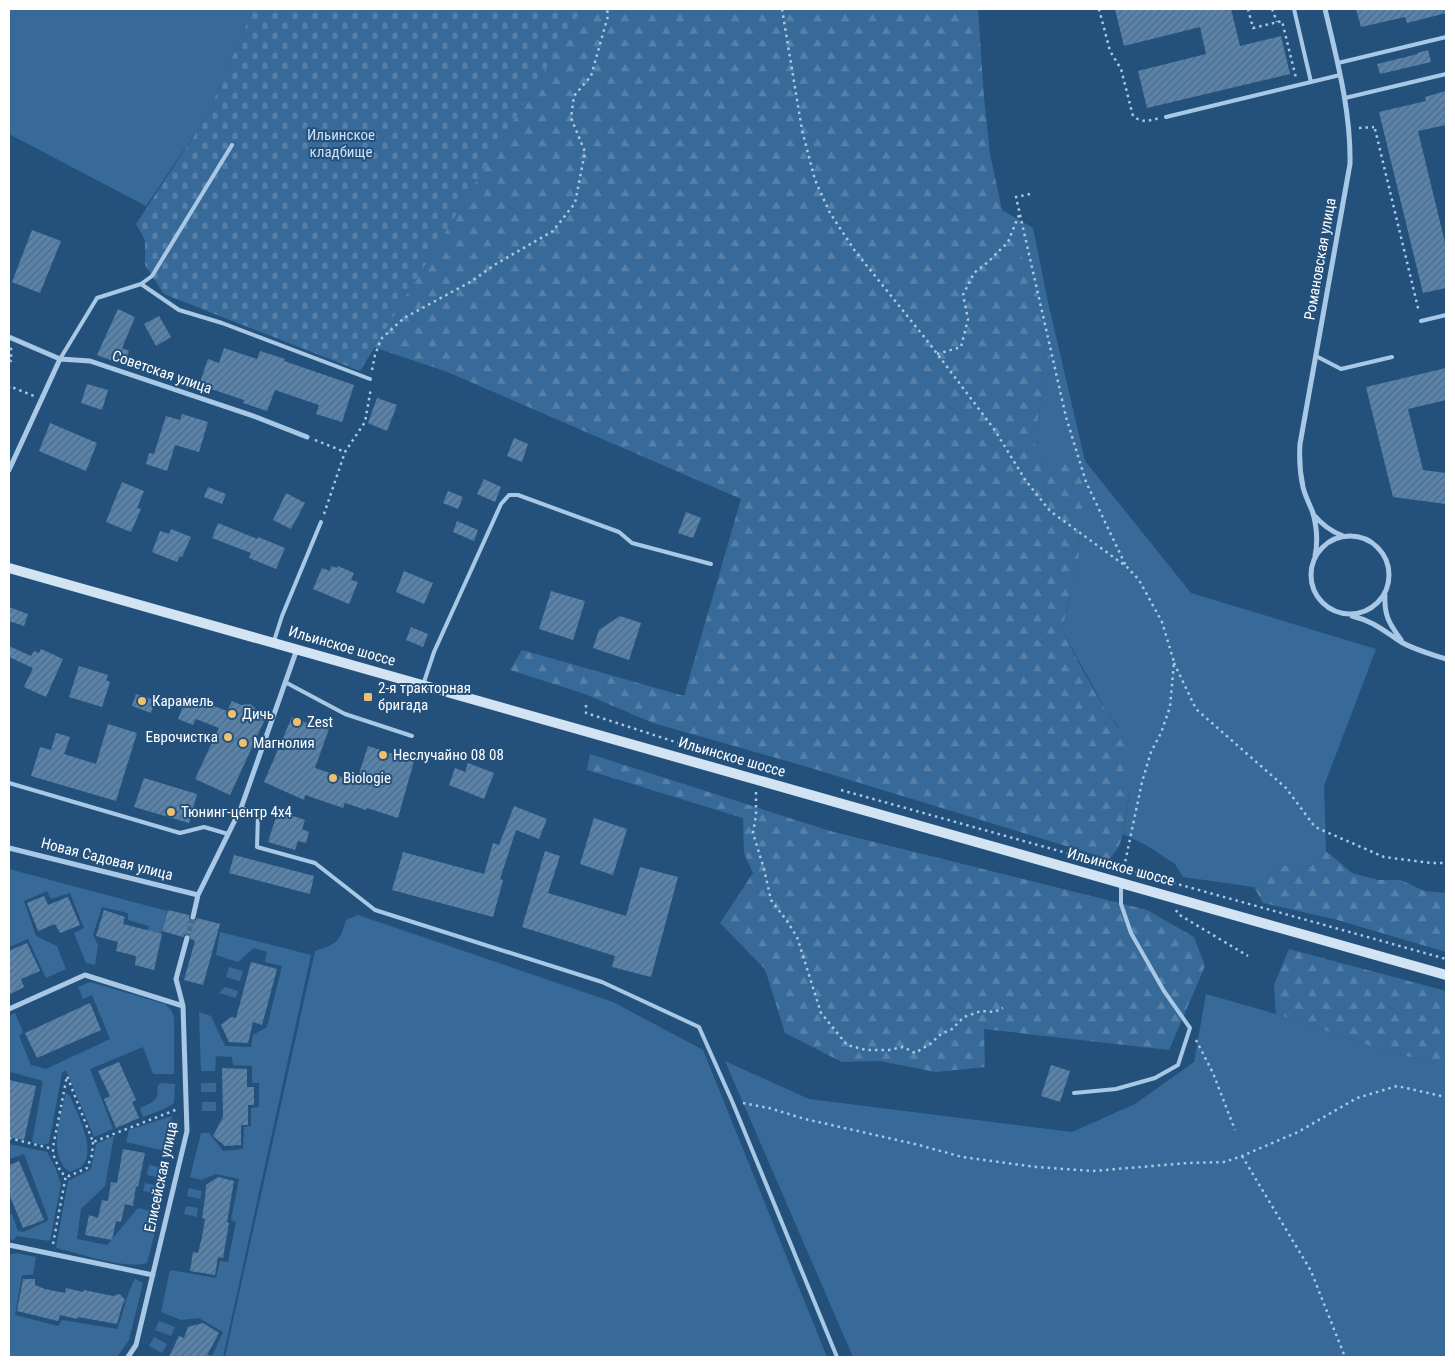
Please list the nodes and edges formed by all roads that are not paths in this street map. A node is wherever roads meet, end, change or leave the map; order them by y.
1 (1294, 9) edge
2 (1325, 9) edge
3 (1446, 37) edge
4 (1338, 63) junction
5 (1446, 74) edge
6 (1340, 75) junction
7 (1311, 82) junction
8 (1345, 98) junction
9 (1166, 117) road end
10 (232, 145) dead end
11 (141, 284) junction
12 (1446, 315) edge
13 (1421, 321) road end
14 (10, 338) edge
15 (1316, 356) junction
16 (1392, 357) dead end
17 (60, 359) junction
18 (370, 379) road end
19 (307, 436) road end
20 (9, 470) edge
21 (1313, 514) junction
22 (321, 522) road end
23 (1343, 536) junction
24 (1316, 556) junction
25 (711, 564) dead end
26 (9, 568) edge
27 (1385, 594) junction
28 (1348, 615) junction
29 (274, 642) junction
30 (1402, 642) junction
31 (297, 648) junction
32 (1446, 659) edge
33 (285, 682) junction
34 (423, 685) junction
35 (412, 736) dead end
36 (9, 783) edge
37 (241, 808) junction
38 (228, 834) junction
39 (9, 848) edge
40 (1120, 883) junction
41 (198, 895) junction
42 (193, 917) tunnel mouth
43 (187, 938) tunnel mouth
44 (1446, 975) edge
45 (183, 1006) junction
46 (9, 1010) edge
47 (1074, 1093) dead end
48 (9, 1245) edge
49 (153, 1275) junction
50 (128, 1357) edge
51 (837, 1357) edge

1 - 7 lane
2 - 4 street, Романовская улица
3 - 4 lane
4 - 6 street, Романовская улица
5 - 8 lane
6 - 7 lane
6 - 8 street, Романовская улица
7 - 9 lane
8 - 15 street, Романовская улица
10 - 11 lane
11 - 17 lane
11 - 18 lane
12 - 13 lane
14 - 17 street, Советская улица
15 - 16 lane
15 - 21 street, Романовская улица
17 - 19 street, Советская улица
17 - 20 street
21 - 23 street, Романовская улица
21 - 24 street, Романовская улица
22 - 29 lane
23 - 24 street
23 - 27 street, Романовская улица
24 - 28 street, Романовская улица
25 - 34 lane
26 - 29 main road, Ильинское шоссе
27 - 28 street
27 - 30 street, Романовская улица
28 - 30 street, Романовская улица
29 - 31 main road, Ильинское шоссе
30 - 32 street, Романовская улица
31 - 33 street
31 - 34 main road, Ильинское шоссе
33 - 35 lane
33 - 37 street
34 - 40 main road, Ильинское шоссе
36 - 38 lane
37 - 38 street
37 - 51 lane
38 - 41 street
39 - 41 street, Новая Садовая улица
40 - 44 main road, Ильинское шоссе
40 - 47 lane
41 - 42 street
43 - 45 street, Елисейская улица
45 - 46 street
45 - 49 street, Елисейская улица
48 - 49 street
49 - 50 street, Елисейская улица

